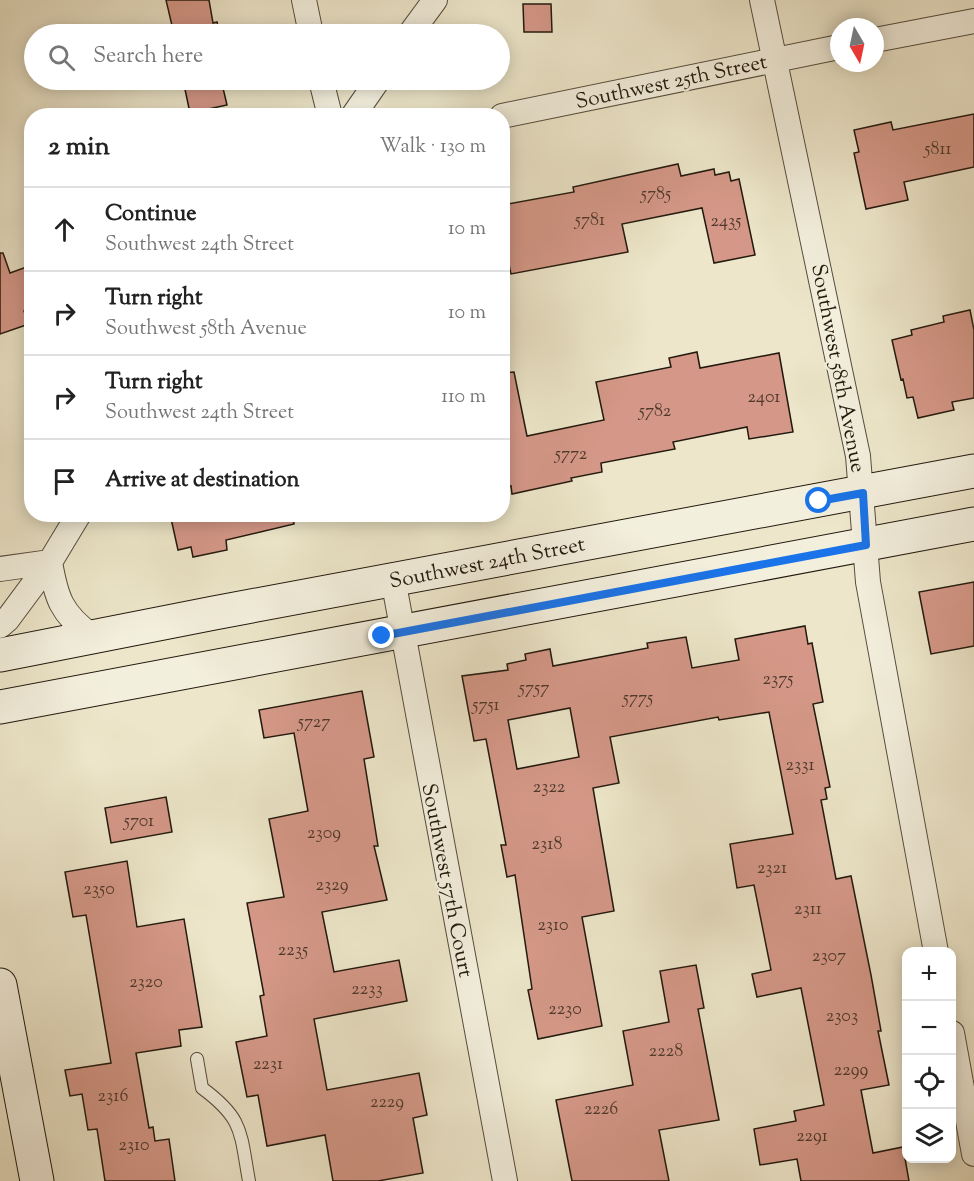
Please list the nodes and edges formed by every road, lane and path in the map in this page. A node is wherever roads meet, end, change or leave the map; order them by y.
1 (304, 0) edge
2 (435, 0) edge
3 (762, 0) edge
4 (974, 21) edge
5 (309, 24) edge
6 (417, 24) edge
7 (884, 38) edge
8 (830, 49) edge
9 (774, 60) junction
10 (324, 90) edge
11 (371, 90) edge
12 (328, 108) edge
13 (359, 108) edge
14 (510, 114) edge
15 (974, 471) edge
16 (863, 493) junction
17 (74, 522) edge
18 (974, 525) edge
19 (866, 545) junction
20 (50, 562) junction
21 (0, 569) edge
22 (393, 579) junction
23 (0, 626) edge
24 (401, 632) junction
25 (92, 636) junction
26 (0, 655) edge
27 (0, 707) edge
28 (935, 947) edge
29 (0, 985) edge
30 (955, 1055) edge
31 (197, 1059) dead end
32 (974, 1154) edge
33 (37, 1181) edge
34 (249, 1181) edge
35 (505, 1181) edge

1 - 5 street
2 - 6 street
3 - 9 street, Southwest 58th Avenue
4 - 7 street
8 - 9 street, Southwest 25th Street
9 - 14 street, Southwest 25th Street
9 - 16 street, Southwest 58th Avenue
10 - 12 street
11 - 13 street
15 - 16 main road, Southwest 24th Street
16 - 19 street, Southwest 58th Avenue
16 - 22 main road, Southwest 24th Street
17 - 20 street
18 - 19 main road
19 - 24 main road
19 - 28 street, Southwest 58th Avenue
20 - 21 street
20 - 23 street
20 - 25 street
22 - 24 street, Southwest 57th Court
22 - 25 main road, Southwest 24th Street
24 - 27 main road
24 - 35 street, Southwest 57th Court
25 - 26 main road, Southwest 24th Street
29 - 33 main road
30 - 32 street
31 - 34 lane

